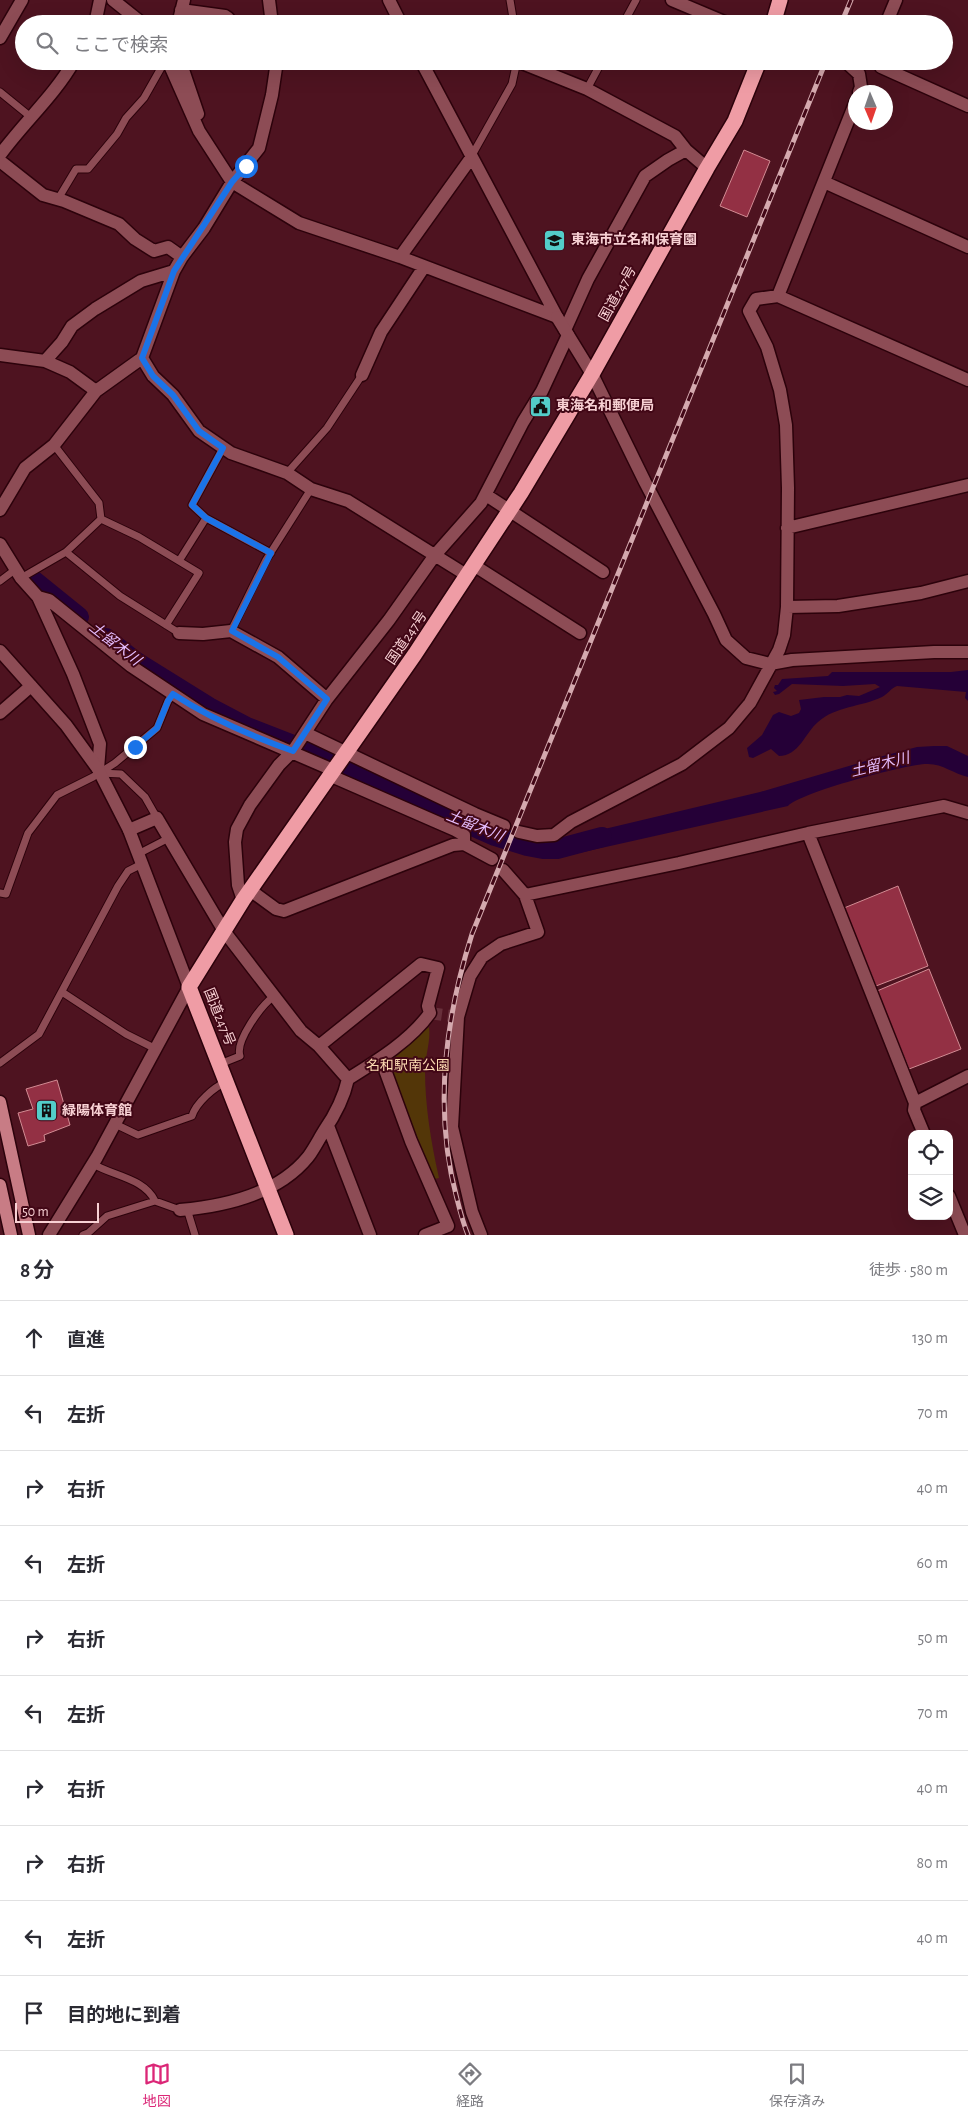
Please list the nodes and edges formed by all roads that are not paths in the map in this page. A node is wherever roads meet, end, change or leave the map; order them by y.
1 (22, 0) edge
2 (100, 0) edge
3 (113, 0) edge
4 (269, 0) edge
5 (389, 0) edge
6 (510, 0) edge
7 (636, 0) edge
8 (672, 0) edge
9 (780, 0) edge
10 (896, 0) edge
11 (183, 5) edge
12 (97, 15) edge
13 (132, 15) edge
14 (221, 15) edge
15 (271, 15) edge
16 (396, 15) edge
17 (512, 15) edge
18 (628, 15) edge
19 (708, 15) edge
20 (776, 15) edge
21 (890, 15) edge
22 (0, 38) edge
23 (69, 70) edge
24 (161, 70) edge
25 (170, 70) edge
26 (183, 70) edge
27 (276, 70) edge
28 (426, 70) edge
29 (515, 70) edge
30 (540, 70) edge
31 (597, 70) edge
32 (756, 70) edge
33 (855, 70) edge
34 (888, 70) edge
35 (861, 85) edge
36 (587, 89) junction
37 (0, 92) edge
38 (968, 106) edge
39 (32, 118) junction
40 (848, 121) edge
41 (199, 131) junction
42 (686, 150) junction
43 (0, 155) edge
44 (471, 158) junction
45 (0, 161) edge
46 (707, 168) junction
47 (232, 182) junction
48 (824, 182) junction
49 (58, 199) junction
50 (968, 246) edge
51 (182, 257) junction
52 (400, 257) junction
53 (424, 267) junction
54 (174, 271) junction
55 (778, 296) junction
56 (558, 318) junction
57 (567, 332) junction
58 (0, 355) edge
59 (142, 358) junction
60 (45, 361) junction
61 (592, 374) junction
62 (362, 376) joint
63 (968, 380) edge
64 (96, 391) junction
65 (54, 444) junction
66 (223, 448) junction
67 (286, 473) junction
68 (968, 486) edge
69 (311, 489) junction
70 (486, 495) junction
71 (0, 510) edge
72 (510, 510) junction
73 (206, 518) junction
74 (101, 519) junction
75 (787, 528) junction
76 (0, 544) edge
77 (66, 552) junction
78 (271, 553) junction
79 (434, 555) junction
80 (179, 561) junction
81 (471, 571) junction
82 (603, 572) dead end
83 (18, 574) junction
84 (0, 581) edge
85 (968, 581) edge
86 (38, 597) junction
87 (787, 607) junction
88 (166, 625) junction
89 (232, 631) junction
90 (179, 633) joint
91 (580, 633) dead end
92 (0, 651) edge
93 (968, 652) edge
94 (770, 664) junction
95 (31, 686) junction
96 (173, 694) junction
97 (327, 699) junction
98 (0, 713) edge
99 (304, 734) junction
100 (293, 751) junction
101 (346, 755) junction
102 (99, 771) junction
103 (331, 773) junction
104 (968, 812) edge
105 (157, 818) junction
106 (504, 826) dead end
107 (129, 830) junction
108 (519, 832) dead end
109 (808, 833) junction
110 (169, 838) junction
111 (464, 844) junction
112 (140, 859) junction
113 (492, 859) dead end
114 (503, 870) dead end
115 (0, 892) edge
116 (247, 895) junction
117 (525, 895) junction
118 (224, 931) junction
119 (189, 987) junction
120 (62, 992) junction
121 (274, 997) junction
122 (319, 1046) junction
123 (156, 1049) junction
124 (381, 1059) junction
125 (0, 1063) edge
126 (220, 1064) junction
127 (968, 1076) edge
128 (348, 1079) junction
129 (227, 1082) junction
130 (0, 1102) edge
131 (915, 1103) junction
132 (115, 1124) junction
133 (328, 1126) junction
134 (922, 1130) edge
135 (93, 1164) junction
136 (0, 1185) edge
137 (269, 1188) junction
138 (155, 1201) junction
139 (2, 1202) edge
140 (953, 1206) edge
141 (184, 1209) junction
142 (11, 1235) edge
143 (29, 1235) edge
144 (49, 1235) edge
145 (83, 1235) edge
146 (195, 1235) edge
147 (286, 1235) edge
148 (370, 1235) edge
149 (424, 1235) edge
150 (482, 1235) edge
151 (965, 1235) edge

1 - 22 street
2 - 12 street
3 - 13 street
4 - 15 street
5 - 16 street
6 - 17 lane
7 - 18 lane
8 - 19 street
9 - 20 highway
10 - 21 street
11 - 14 street
23 - 39 street
24 - 49 lane
25 - 41 street
26 - 41 street
27 - 47 street
28 - 44 street
29 - 44 lane
30 - 36 street
31 - 36 lane
32 - 46 highway, 国道247号
33 - 35 street
34 - 38 street
36 - 42 street
37 - 39 lane
39 - 43 street
40 - 48 street
41 - 47 street
42 - 46 street
42 - 57 street
44 - 52 street
44 - 56 street
45 - 49 street
46 - 61 highway, 国道247号
47 - 51 street
47 - 52 street
48 - 50 street
48 - 55 street
49 - 51 street
51 - 54 street
52 - 53 street
53 - 56 street
53 - 62 street
54 - 59 street
54 - 60 street
55 - 63 street
55 - 75 street
56 - 57 street
57 - 61 street
57 - 70 street
58 - 60 street
59 - 64 street
59 - 66 street
60 - 64 street
61 - 72 highway, 国道247号
61 - 94 street
62 - 67 lane
64 - 65 street
65 - 71 street
65 - 74 lane
66 - 67 street
66 - 73 lane
67 - 69 street
68 - 75 street
69 - 78 lane
69 - 79 street
70 - 72 street
70 - 79 street
72 - 81 highway, 国道247号
72 - 82 street
73 - 78 lane
73 - 80 lane
74 - 77 lane
74 - 80 lane
75 - 87 street
76 - 83 street
77 - 83 lane
77 - 88 lane
78 - 89 lane
79 - 81 street
79 - 97 street
80 - 88 lane
81 - 91 street
81 - 101 highway, 国道247号
83 - 84 lane
83 - 86 street
85 - 87 street
86 - 96 street
86 - 102 street
87 - 94 street
88 - 90 lane
89 - 90 street
89 - 97 street
92 - 95 street
93 - 94 street
94 - 108 street
95 - 98 street
95 - 102 street
96 - 100 street
96 - 102 lane
97 - 99 street
99 - 100 street
99 - 101 street
100 - 103 street
100 - 116 street
101 - 103 highway, 国道247号
101 - 106 street
102 - 105 lane
102 - 107 street
102 - 115 lane
103 - 111 street
103 - 116 highway, 国道247号
104 - 109 street
105 - 107 street
105 - 110 street
107 - 112 street
109 - 117 street
109 - 131 street
110 - 112 lane
110 - 118 street
111 - 113 street
111 - 116 street
112 - 119 street
112 - 120 lane
114 - 117 street
116 - 118 highway, 国道247号
117 - 150 street
118 - 119 highway, 国道247号
118 - 121 street
119 - 123 street
119 - 126 highway, 国道247号
120 - 123 lane
120 - 125 lane
121 - 122 street
121 - 126 lane
122 - 124 street
122 - 128 street
123 - 132 street
124 - 128 street
124 - 149 street
126 - 129 highway, 国道247号
127 - 131 street
128 - 133 street
129 - 132 lane
129 - 137 highway, 国道247号
130 - 143 main road
131 - 134 street
132 - 135 street
133 - 137 street
133 - 148 street
135 - 138 lane
135 - 144 street
136 - 139 main road
137 - 141 street
137 - 147 highway, 国道247号
138 - 141 lane
138 - 145 lane
139 - 142 main road
140 - 151 street
141 - 146 lane

